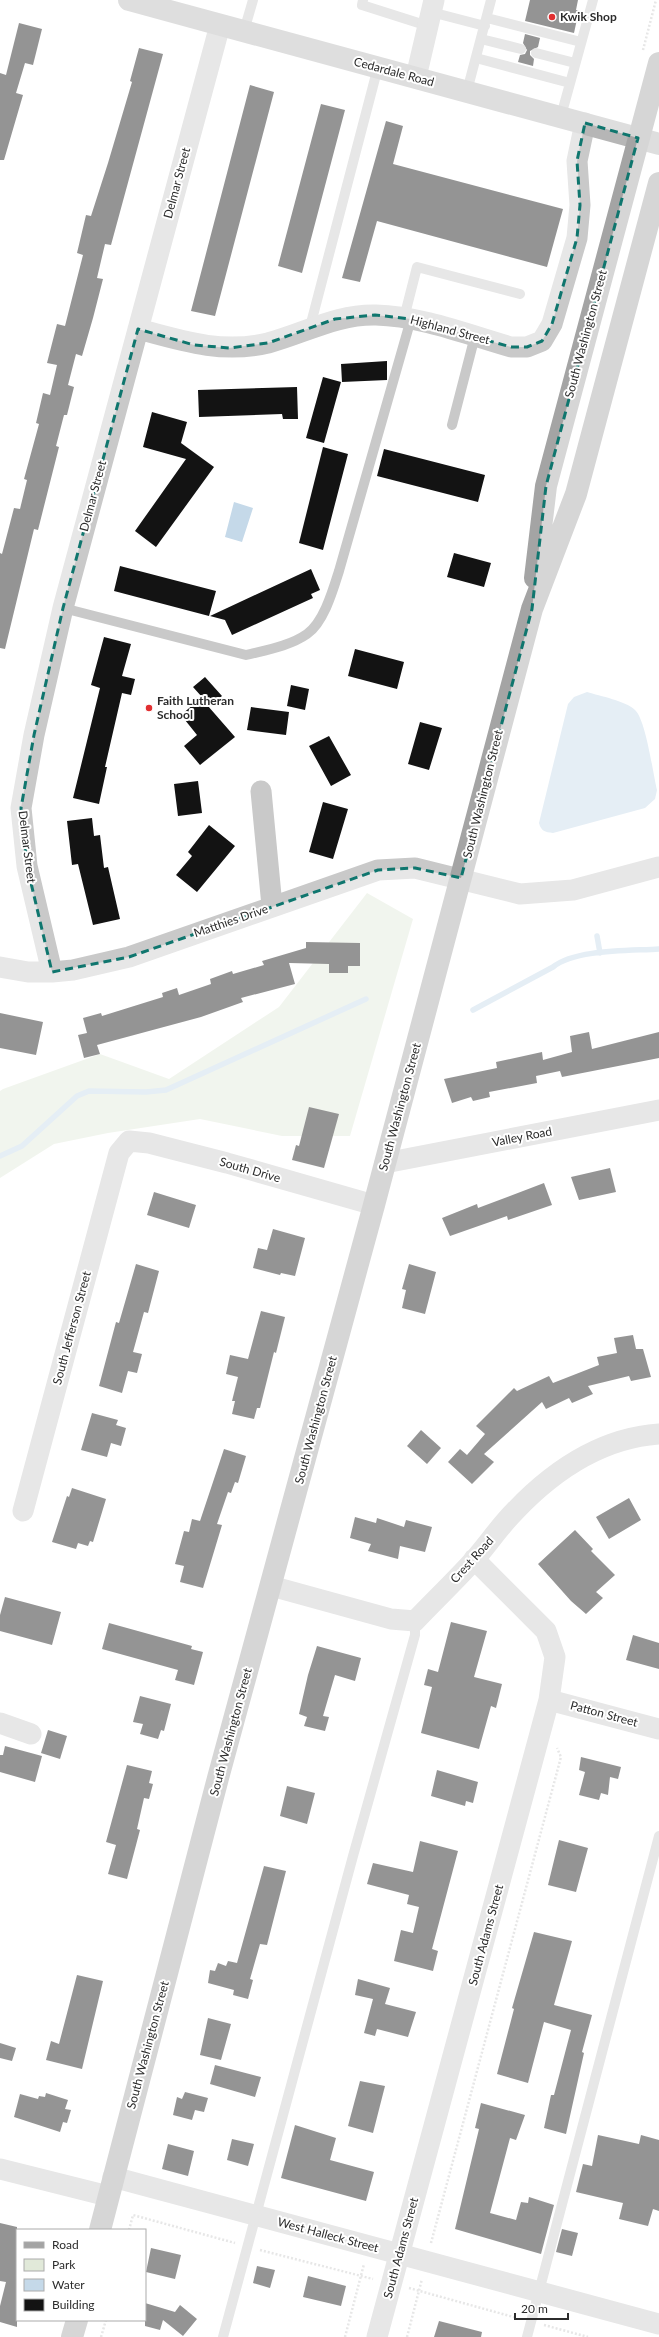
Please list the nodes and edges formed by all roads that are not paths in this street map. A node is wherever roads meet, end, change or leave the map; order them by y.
1 (129, 0) edge
2 (253, 0) edge
3 (363, 0) edge
4 (491, 0) edge
5 (593, 0) edge
6 (431, 13) edge
7 (486, 22) junction
8 (220, 25) junction
9 (244, 31) junction
10 (481, 39) junction
11 (581, 42) junction
12 (521, 49) dead end
13 (536, 53) dead end
14 (476, 58) junction
15 (575, 63) junction
16 (659, 63) edge
17 (378, 67) junction
18 (416, 77) junction
19 (570, 83) junction
20 (467, 91) junction
21 (561, 116) junction
22 (585, 123) junction
23 (638, 138) junction
24 (659, 144) edge
25 (659, 183) edge
26 (520, 294) dead end
27 (408, 319) junction
28 (310, 327) junction
29 (138, 329) junction
30 (475, 336) junction
31 (452, 425) dead end
32 (63, 608) junction
33 (532, 609) junction
34 (262, 791) dead end
35 (659, 867) edge
36 (461, 878) junction
37 (272, 906) junction
38 (0, 967) edge
39 (52, 972) junction
40 (659, 1110) edge
41 (125, 1146) joint
42 (385, 1164) junction
43 (374, 1205) junction
44 (659, 1434) edge
45 (23, 1512) dead end
46 (474, 1559) junction
47 (271, 1586) junction
48 (415, 1621) junction
49 (550, 1700) junction
50 (0, 1723) edge
51 (659, 1729) edge
52 (31, 1734) dead end
53 (659, 1836) edge
54 (0, 2169) edge
55 (111, 2187) junction
56 (256, 2215) junction
57 (100, 2229) edge
58 (399, 2255) junction
59 (538, 2292) junction
60 (77, 2321) edge
61 (659, 2324) edge
62 (72, 2337) edge
63 (223, 2337) edge
64 (377, 2337) edge
65 (527, 2337) edge

1 - 8 street, Cedardale Road
2 - 9 lane
3 - 6 lane
4 - 7 lane
5 - 11 lane
6 - 7 lane
6 - 18 street
7 - 10 lane
7 - 11 lane
8 - 9 street, Cedardale Road
8 - 29 street, Delmar Street
9 - 17 street, Cedardale Road
10 - 12 lane
10 - 14 lane
11 - 15 lane
13 - 15 lane
14 - 19 lane
14 - 20 lane
15 - 19 lane
16 - 23 main road, South Washington Street
17 - 18 street, Cedardale Road
17 - 28 lane
18 - 20 street, Cedardale Road
19 - 21 lane
20 - 21 street, Cedardale Road
21 - 22 street, Cedardale Road
22 - 23 street, Cedardale Road
22 - 30 street, Highland Street
23 - 24 street, Cedardale Road
23 - 33 main road, South Washington Street
25 - 33 main road, South Washington Street
26 - 27 lane
27 - 28 street, Highland Street
27 - 30 street, Highland Street
27 - 32 lane
28 - 29 street, Highland Street
29 - 32 street, Delmar Street
30 - 31 lane
32 - 39 street, Delmar Street
33 - 36 main road, South Washington Street
34 - 37 street
35 - 36 street, Matthies Drive
36 - 37 street, Matthies Drive
36 - 42 main road, South Washington Street
37 - 39 street, Matthies Drive
38 - 39 street, Matthies Drive
40 - 42 street, Valley Road
41 - 43 street, South Drive
41 - 45 street, South Jefferson Street
42 - 43 main road, South Washington Street
43 - 47 main road, South Washington Street
44 - 46 street, Crest Road
46 - 48 street, Crest Road
46 - 49 street, South Adams Street
47 - 48 street
47 - 55 main road, South Washington Street
48 - 56 lane
49 - 51 street, Patton Street
49 - 58 street, South Adams Street
50 - 52 street
53 - 59 lane
54 - 55 street, West Halleck Street
55 - 56 street, West Halleck Street
55 - 57 main road, South Washington Street
56 - 58 street, West Halleck Street
56 - 63 lane
58 - 59 street, West Halleck Street
58 - 64 street, South Adams Street
59 - 61 street, West Halleck Street
59 - 65 lane
60 - 62 main road

